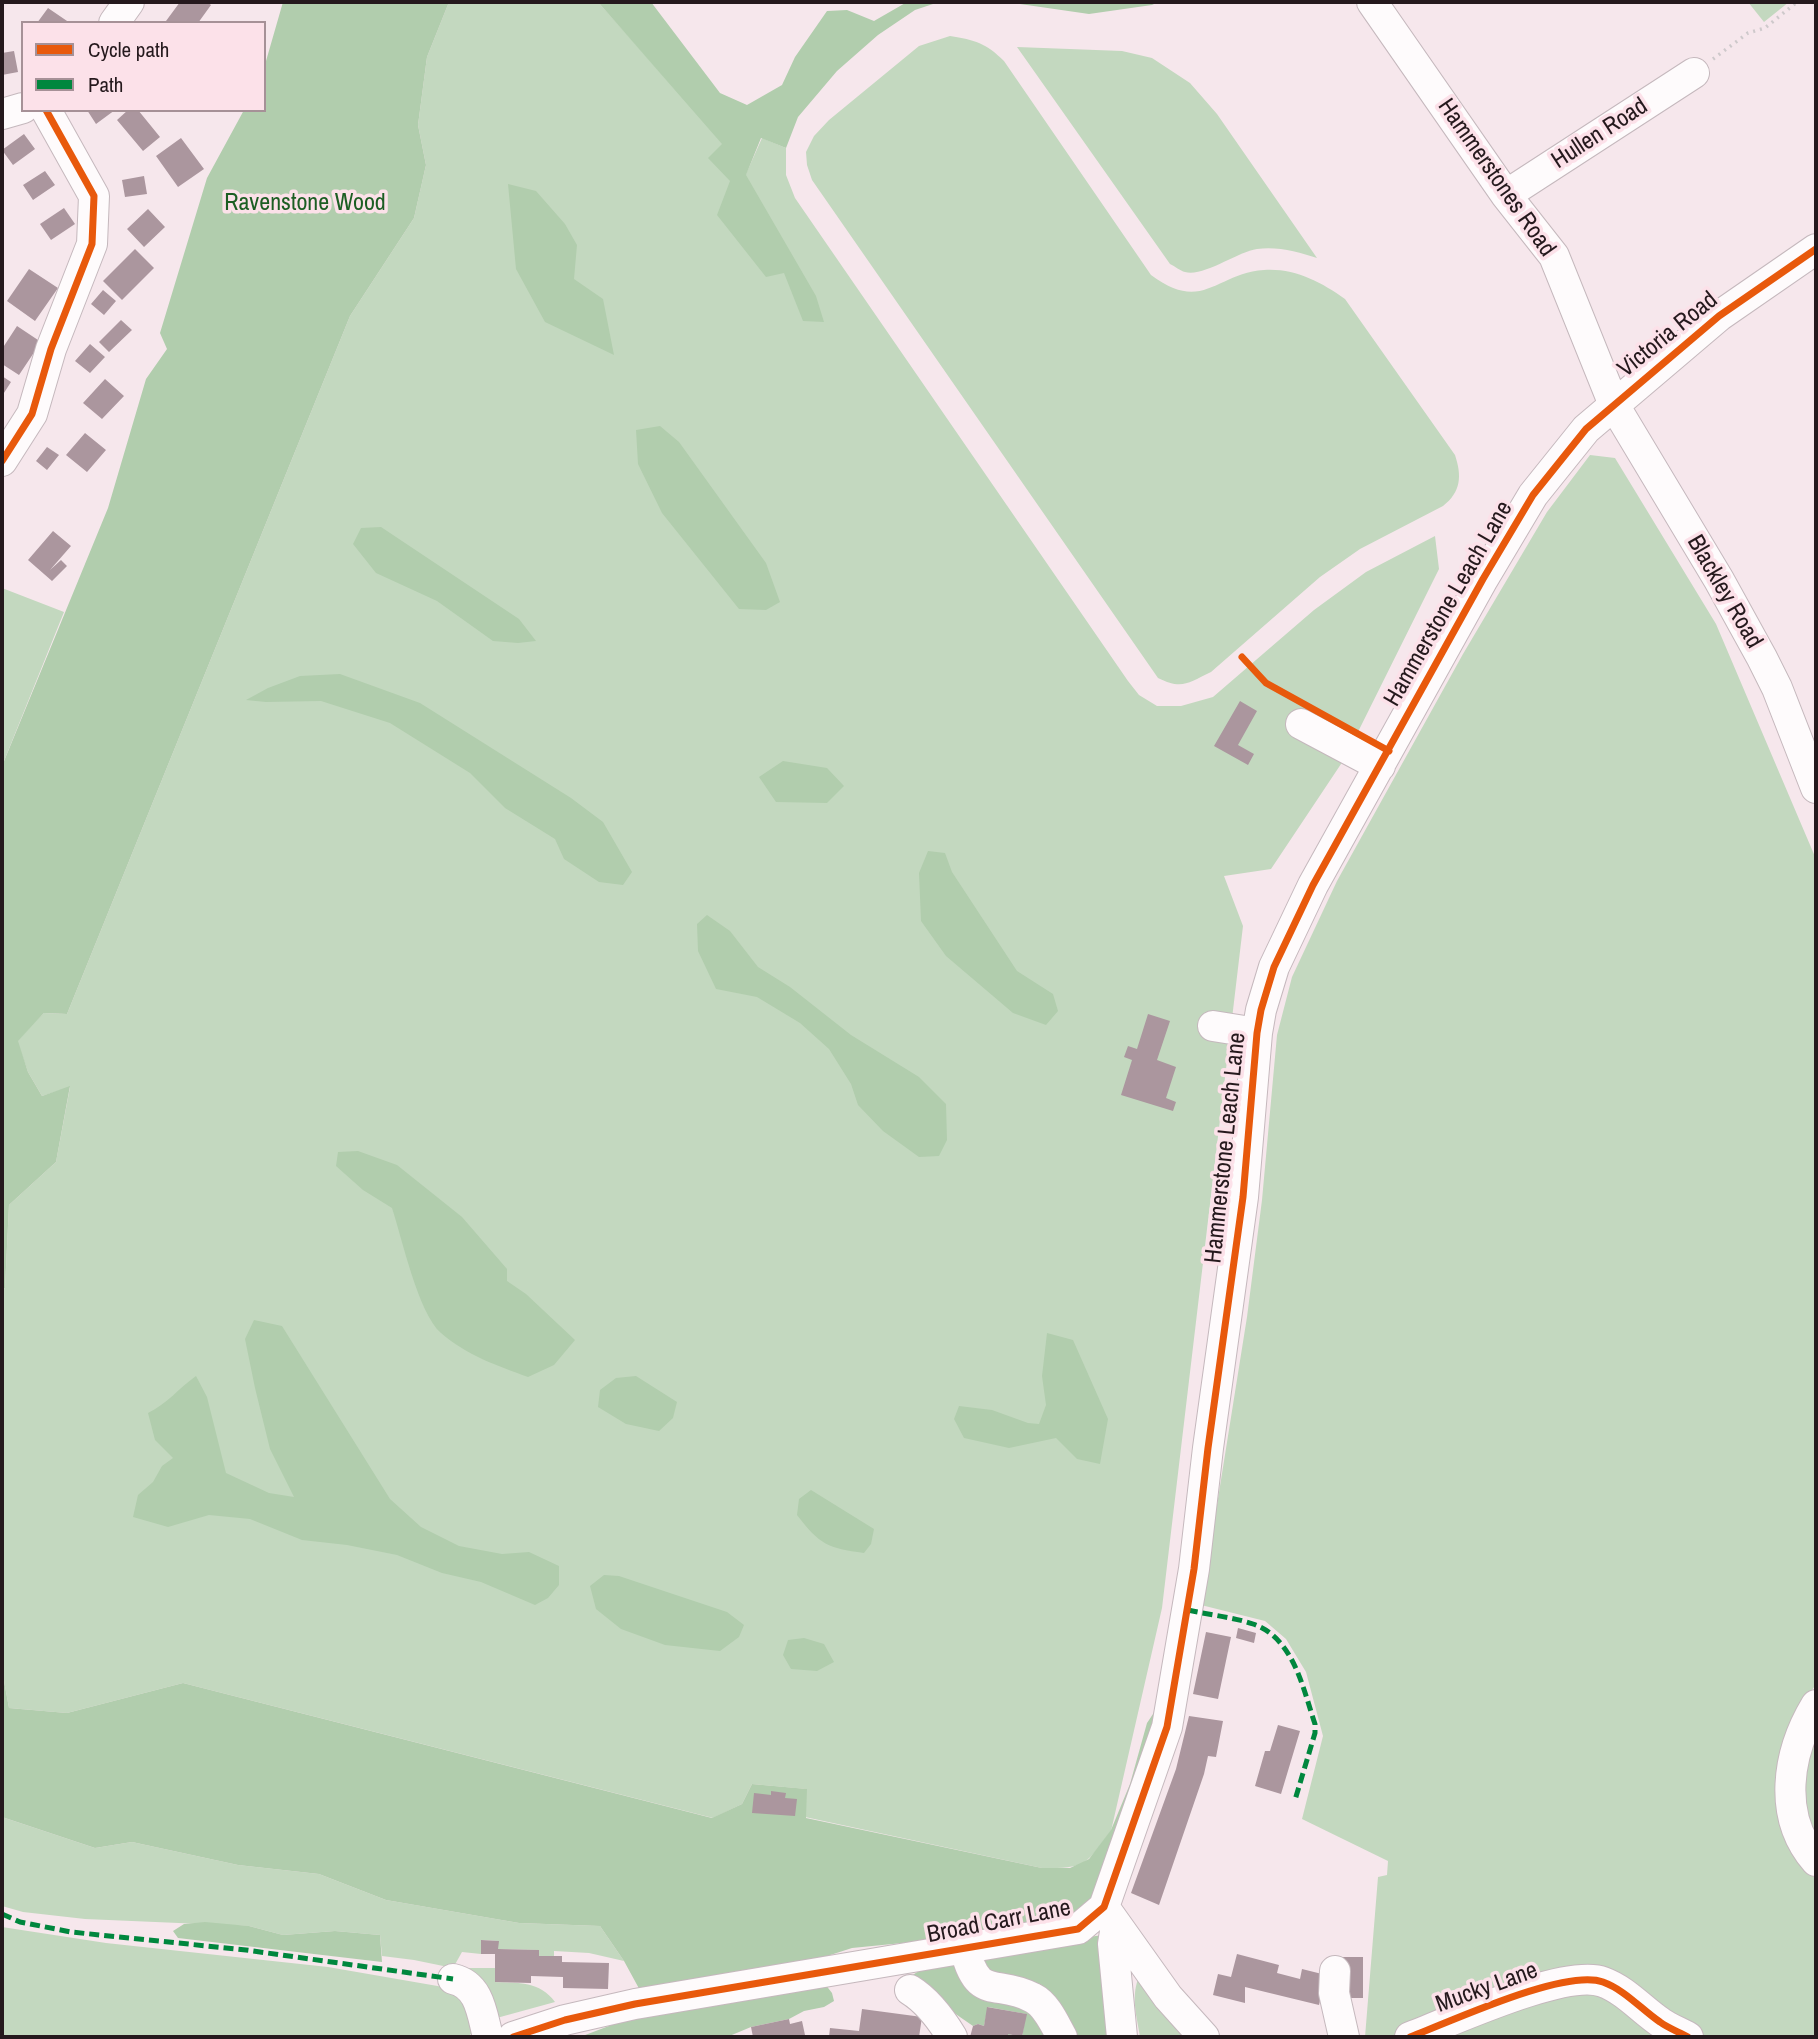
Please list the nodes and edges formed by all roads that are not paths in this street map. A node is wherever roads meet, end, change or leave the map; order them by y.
1 (128, 2) edge
2 (1372, 2) edge
3 (115, 21) edge
4 (1694, 73) road end
5 (21, 109) edge
6 (47, 112) edge
7 (2, 114) edge
8 (1506, 195) junction
9 (1816, 249) edge
10 (1614, 405) junction
11 (2, 461) edge
12 (1301, 724) dead end
13 (1380, 766) junction
14 (1816, 788) edge
15 (1213, 1026) dead end
16 (1257, 1032) junction
17 (1208, 1448) joint
18 (1816, 1705) edge
19 (1816, 1861) edge
20 (1110, 1917) junction
21 (965, 1950) junction
22 (1335, 1971) dead end
23 (453, 1979) dead end
24 (910, 1990) dead end
25 (488, 2037) edge
26 (513, 2037) edge
27 (952, 2037) edge
28 (1062, 2037) edge
29 (1122, 2037) edge
30 (1204, 2037) edge
31 (1344, 2037) edge
32 (1410, 2037) edge
33 (1688, 2037) edge

1 - 3 street
2 - 8 street, Hammerstones Road
4 - 8 street, Hullen Road
5 - 7 street
6 - 11 street
8 - 10 street, Hammerstones Road
9 - 10 street, Victoria Road
10 - 13 street, Hammerstone Leach Lane
10 - 14 street, Blackley Road
12 - 13 street
13 - 16 street, Hammerstone Leach Lane
15 - 16 street
16 - 17 street, Hammerstone Leach Lane
17 - 20 street, Broad Carr Lane
18 - 19 street
20 - 21 street, Broad Carr Lane
20 - 29 street
20 - 30 street
21 - 26 street, Broad Carr Lane
21 - 28 street
22 - 31 street
23 - 25 street
24 - 27 street
32 - 33 street, Mucky Lane

